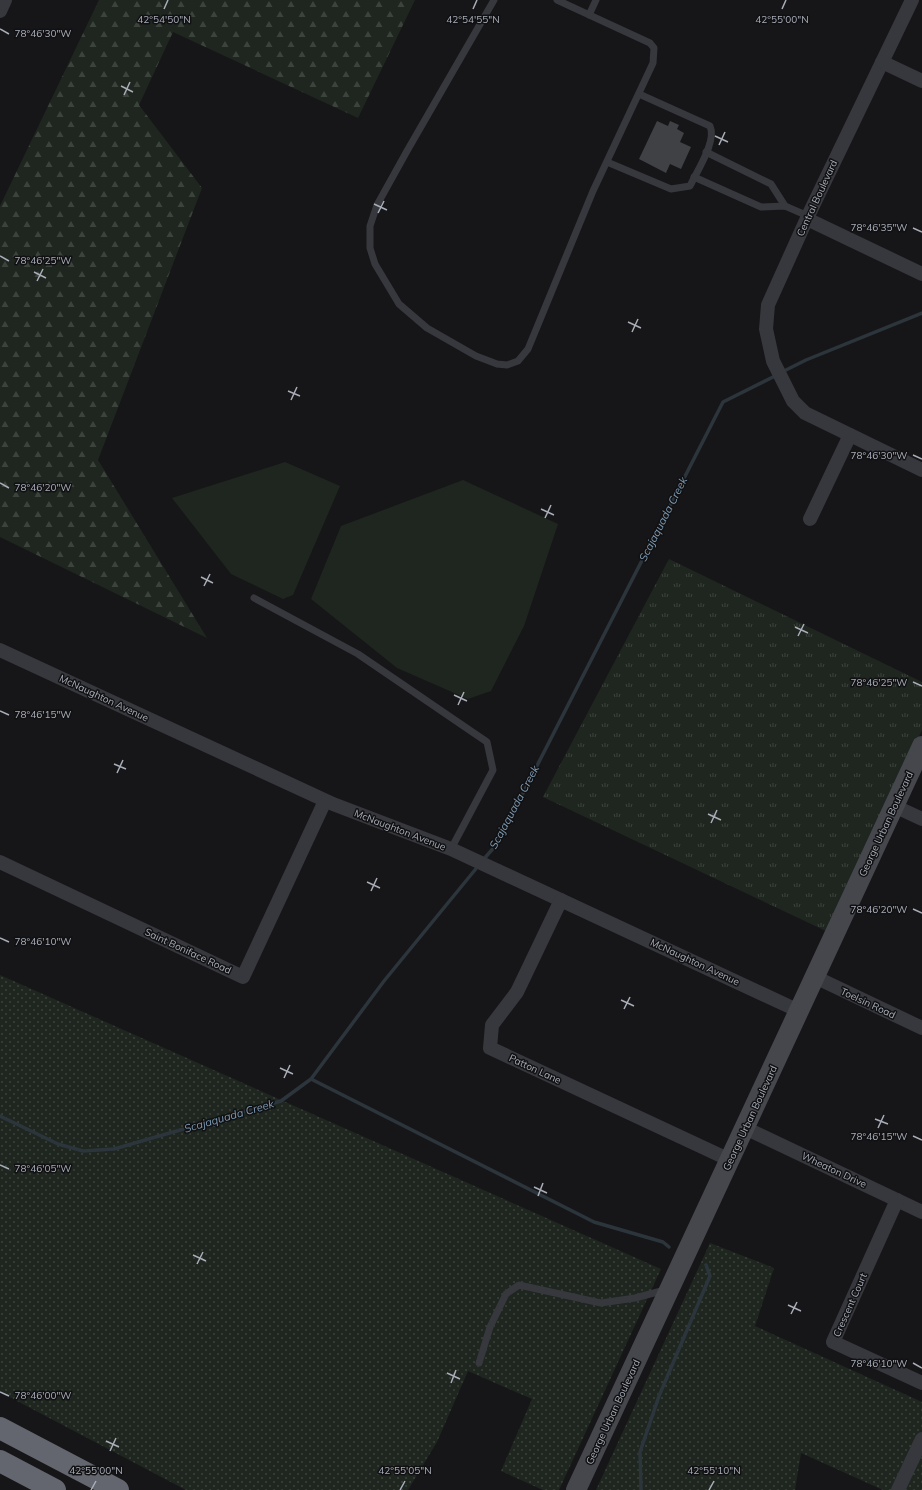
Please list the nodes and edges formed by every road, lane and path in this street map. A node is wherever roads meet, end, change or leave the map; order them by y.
1 (6, 0) edge
2 (494, 0) edge
3 (557, 0) edge
4 (596, 0) edge
5 (912, 0) edge
6 (0, 11) edge
7 (589, 15) junction
8 (882, 62) junction
9 (922, 81) edge
10 (639, 94) junction
11 (706, 152) junction
12 (607, 162) junction
13 (694, 177) junction
14 (786, 206) junction
15 (808, 217) junction
16 (922, 274) edge
17 (850, 435) junction
18 (922, 470) edge
19 (810, 519) dead end
20 (254, 598) dead end
21 (0, 650) edge
22 (922, 746) edge
23 (325, 801) junction
24 (894, 806) junction
25 (922, 819) edge
26 (451, 849) junction
27 (0, 862) edge
28 (561, 900) junction
29 (815, 977) junction
30 (799, 1011) junction
31 (922, 1028) edge
32 (745, 1128) junction
33 (730, 1160) junction
34 (897, 1200) junction
35 (922, 1212) edge
36 (671, 1289) junction
37 (479, 1363) dead end
38 (922, 1383) edge
39 (0, 1428) edge
40 (922, 1439) edge
41 (0, 1461) edge
42 (56, 1490) edge
43 (118, 1490) edge
44 (576, 1490) edge
45 (898, 1490) edge

1 - 6 street
2 - 12 lane
3 - 7 lane
4 - 7 lane
5 - 8 street, Central Boulevard
7 - 10 lane
8 - 9 street
8 - 15 street, Central Boulevard
10 - 11 lane
10 - 12 lane
11 - 13 lane
11 - 14 lane
12 - 13 lane
13 - 14 lane
14 - 15 lane
15 - 16 street
15 - 17 street, Central Boulevard
17 - 18 street, Central Boulevard
17 - 19 street
20 - 26 lane
21 - 23 street, McNaughton Avenue
22 - 24 street, George Urban Boulevard
23 - 26 street, McNaughton Avenue
23 - 27 street, Saint Boniface Road
24 - 25 street
24 - 29 street, George Urban Boulevard
26 - 28 street, McNaughton Avenue
28 - 30 street, McNaughton Avenue
28 - 33 street, Patton Lane
29 - 30 street, George Urban Boulevard
29 - 31 street, Toelsin Road
30 - 32 street, George Urban Boulevard
32 - 33 street, George Urban Boulevard
32 - 34 street, Wheaton Drive
33 - 36 street, George Urban Boulevard
34 - 35 street, Wheaton Drive
34 - 38 street, Crescent Court
36 - 37 lane
36 - 44 street, George Urban Boulevard
39 - 43 highway
40 - 45 street
41 - 42 highway

